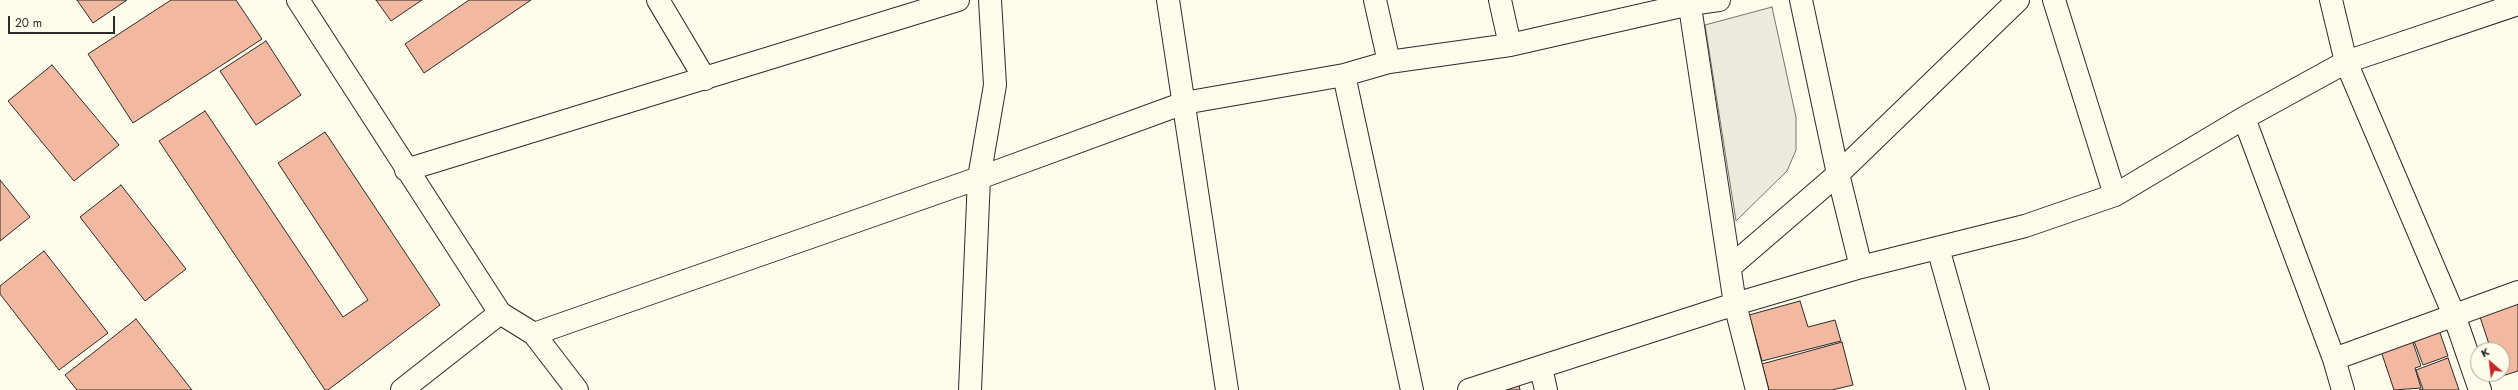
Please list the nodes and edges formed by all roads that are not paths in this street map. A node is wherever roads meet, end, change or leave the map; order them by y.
1 (298, 0) edge
2 (658, 0) edge
3 (958, 0) edge
4 (990, 0) edge
5 (1168, 0) edge
6 (1375, 0) edge
7 (1500, 0) edge
8 (1719, 0) edge
9 (1801, 0) edge
10 (2018, 0) edge
11 (2054, 0) edge
12 (2330, 0) edge
13 (1690, 2) edge
14 (2518, 4) edge
15 (1510, 44) junction
16 (1389, 62) junction
17 (2346, 62) junction
18 (1344, 75) junction
19 (704, 79) junction
20 (1184, 103) junction
21 (2244, 118) junction
22 (406, 170) junction
23 (1838, 174) junction
24 (979, 178) junction
25 (2115, 194) junction
26 (1938, 248) junction
27 (1861, 266) junction
28 (1730, 267) junction
29 (2518, 292) edge
30 (1735, 304) junction
31 (500, 313) junction
32 (2454, 314) junction
33 (534, 334) junction
34 (2334, 359) junction
35 (1541, 368) junction
36 (402, 390) edge
37 (578, 390) edge
38 (970, 390) edge
39 (1227, 390) edge
40 (1412, 390) edge
41 (1468, 390) edge
42 (1546, 390) edge
43 (1757, 390) edge
44 (1978, 390) edge
45 (2343, 390) edge
46 (2480, 390) edge

1 - 22 street
2 - 19 street
3 - 19 street
4 - 24 street
5 - 20 street
6 - 16 street
7 - 15 street
8 - 13 street
9 - 23 street
10 - 23 street
11 - 25 street
12 - 17 street
13 - 15 street
13 - 28 street
14 - 17 street
15 - 16 street
16 - 18 street
17 - 21 street
17 - 32 street
18 - 20 street
18 - 40 street
19 - 22 street
20 - 24 street
20 - 39 street
21 - 25 street
21 - 34 street
22 - 31 street
23 - 27 street
23 - 28 street
24 - 33 street
24 - 38 street
25 - 26 street
26 - 27 street
26 - 44 street
27 - 30 street
28 - 30 street
29 - 32 street
30 - 35 street
30 - 43 street
31 - 33 street
31 - 36 street
32 - 34 street
32 - 46 street
33 - 37 street
34 - 45 street
35 - 41 street
35 - 42 street

